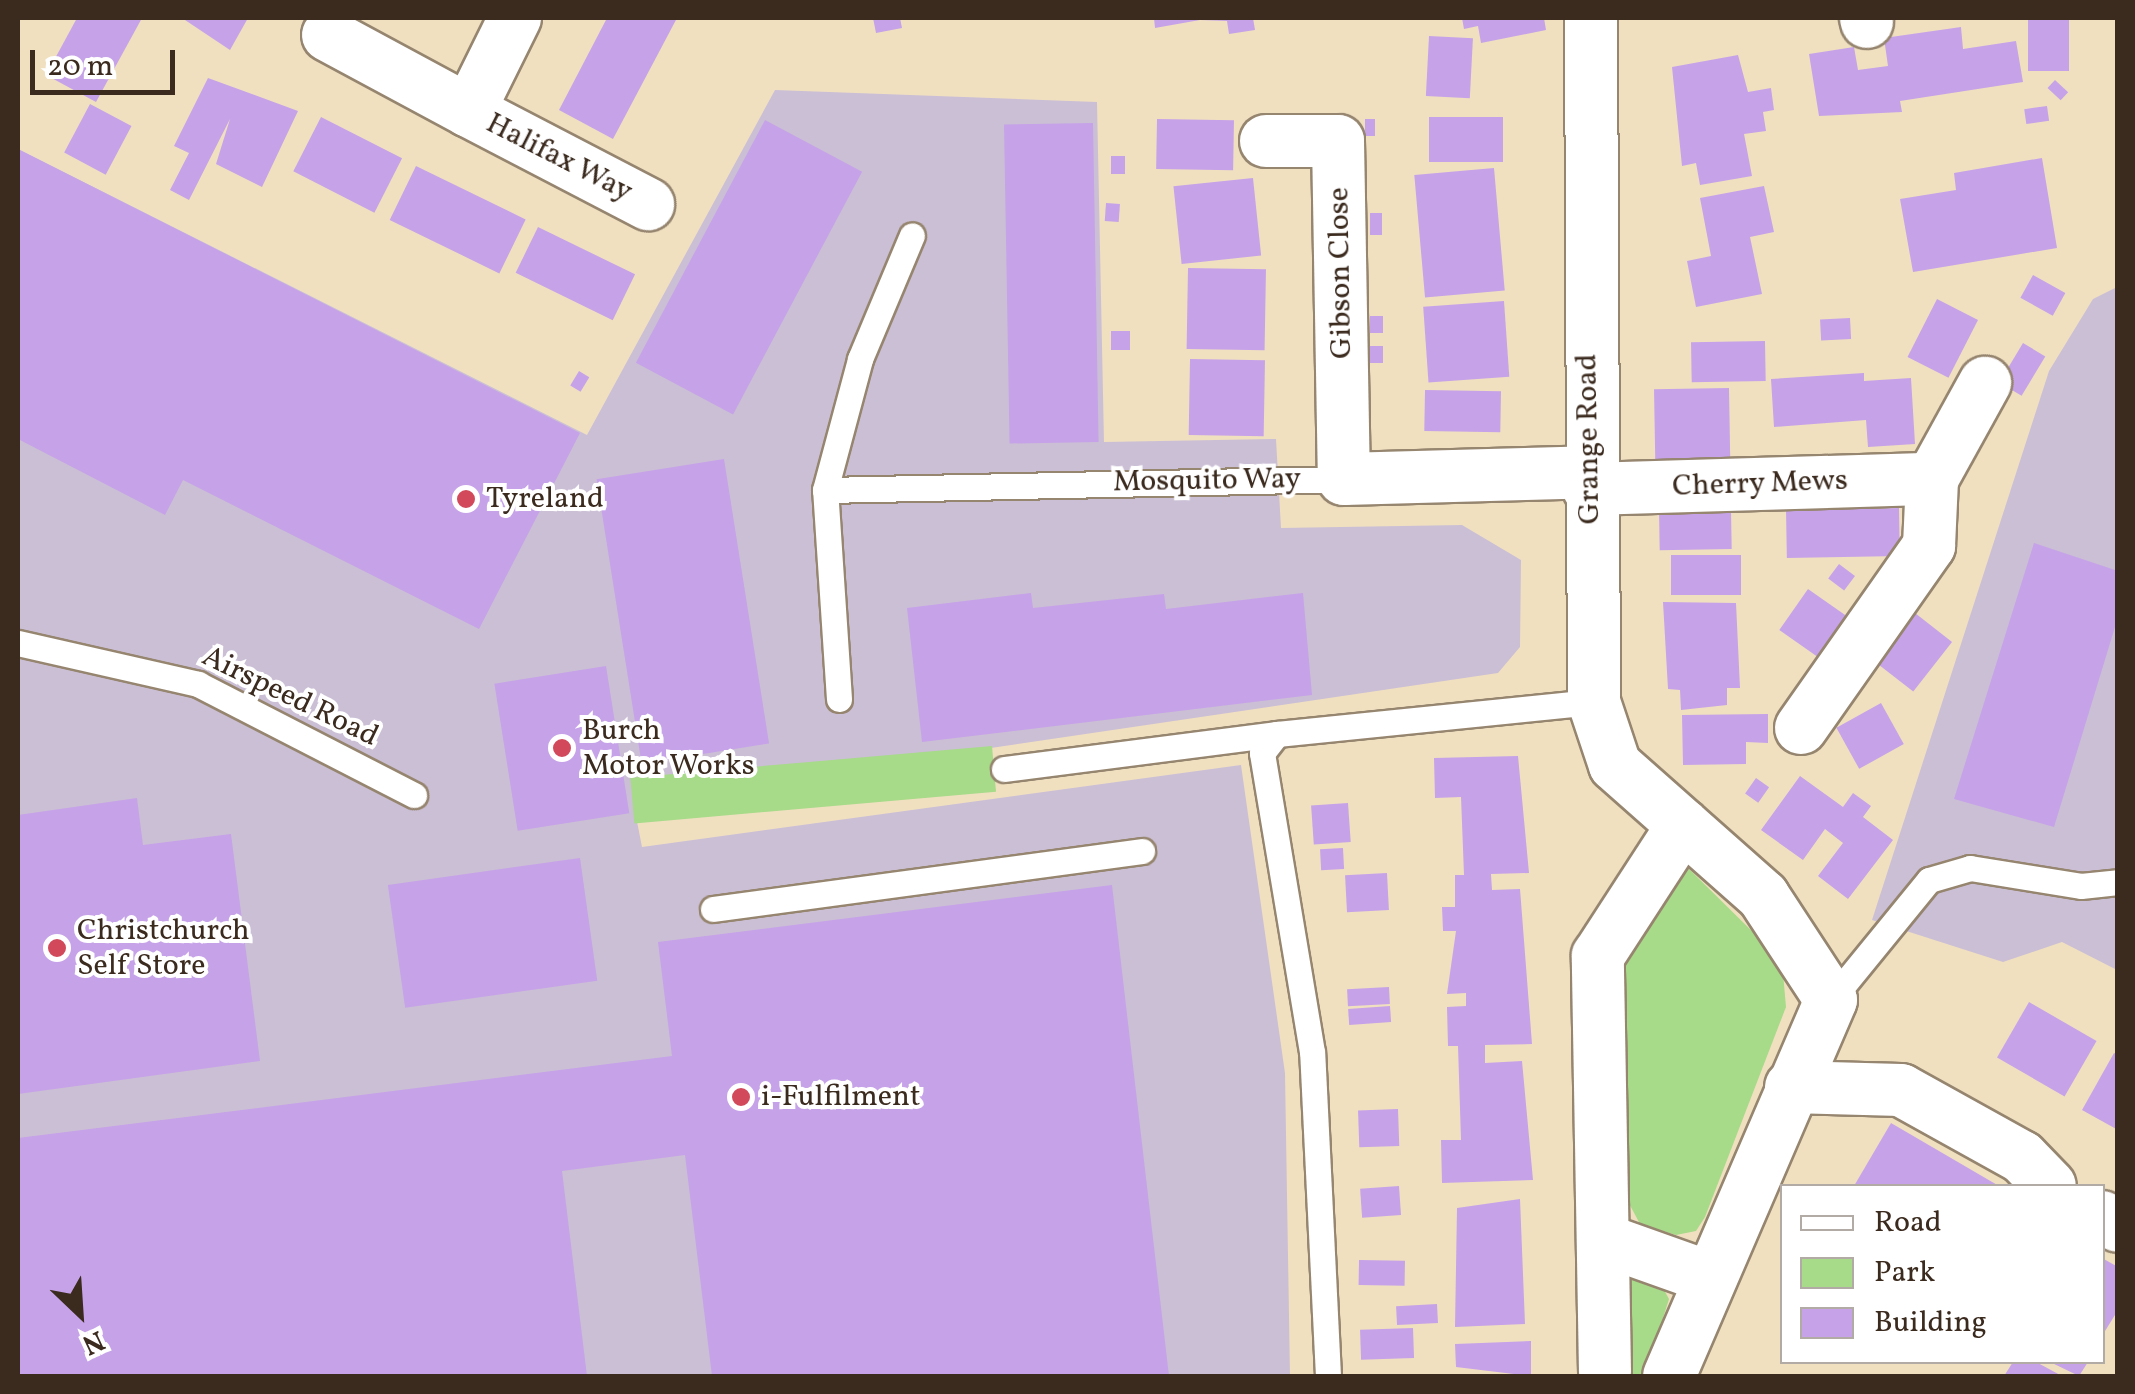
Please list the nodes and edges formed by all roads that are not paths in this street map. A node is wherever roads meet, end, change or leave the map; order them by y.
1 (515, 18) edge
2 (1591, 18) edge
3 (328, 35) dead end
4 (469, 112) junction
5 (1266, 141) dead end
6 (648, 204) dead end
7 (912, 236) dead end
8 (1985, 383) dead end
9 (1344, 479) junction
10 (1932, 479) junction
11 (1589, 481) junction
12 (825, 490) junction
13 (18, 643) edge
14 (839, 699) dead end
15 (1594, 702) junction
16 (1801, 728) dead end
17 (1269, 744) junction
18 (1004, 769) dead end
19 (414, 795) dead end
20 (1684, 825) junction
21 (1142, 850) dead end
22 (2118, 882) edge
23 (714, 909) dead end
24 (1831, 1000) junction
25 (1791, 1087) junction
26 (2044, 1184) edge
27 (1604, 1240) junction
28 (1705, 1276) junction
29 (1605, 1372) dead end
30 (1328, 1376) edge
31 (1668, 1376) edge

1 - 4 street, Halifax Way
2 - 11 street, Grange Road
3 - 4 street, Halifax Way
4 - 6 street, Halifax Way
5 - 9 street, Gibson Close
7 - 12 lane
8 - 10 street
9 - 11 street, Mosquito Way
9 - 12 lane, Mosquito Way
10 - 11 street, Cherry Mews
10 - 16 street
11 - 15 street, Grange Road
12 - 14 lane
13 - 19 lane, Airspeed Road
15 - 17 lane
15 - 20 street, Grange Road
17 - 18 lane
17 - 30 lane
20 - 24 street, Grange Road
20 - 27 street
21 - 23 lane
22 - 24 lane
24 - 25 street
25 - 26 street
25 - 28 street
27 - 28 street
27 - 29 street
28 - 31 street

